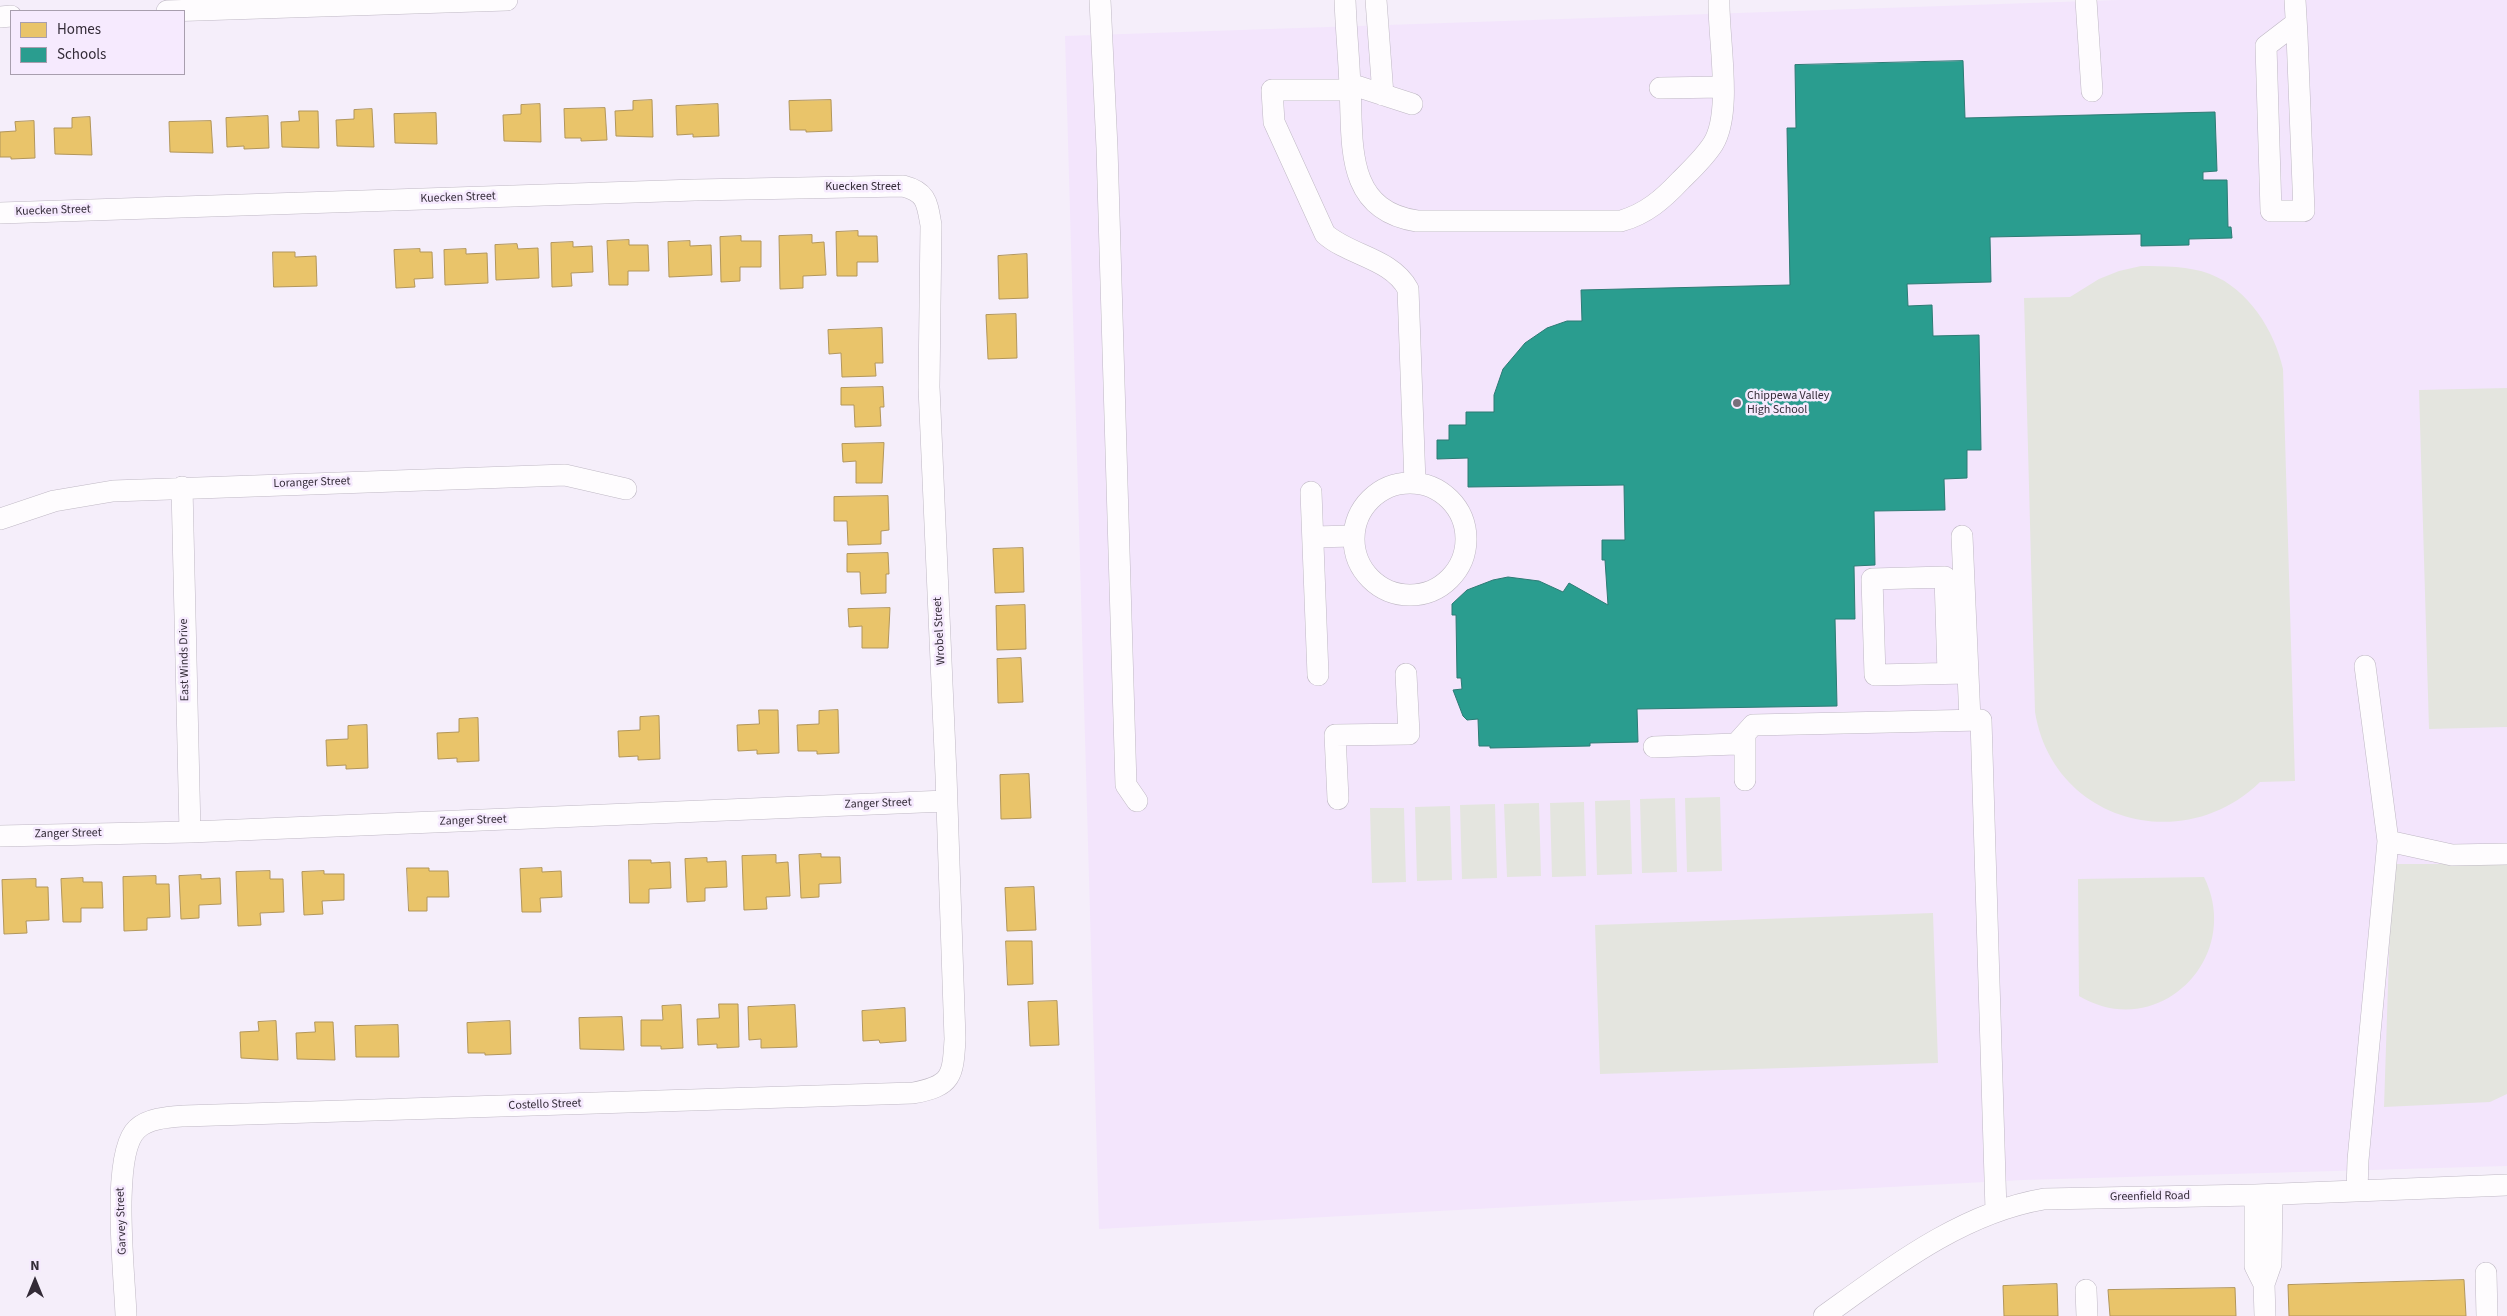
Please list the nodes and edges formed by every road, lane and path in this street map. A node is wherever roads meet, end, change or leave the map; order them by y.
1 (507, 0) edge
2 (1100, 0) edge
3 (1345, 0) edge
4 (1376, 0) edge
5 (1719, 0) edge
6 (2086, 0) edge
7 (2295, 0) edge
8 (209, 5) edge
9 (174, 10) edge
10 (2296, 23) junction
11 (1350, 87) junction
12 (1723, 87) junction
13 (1660, 88) dead end
14 (2092, 91) dead end
15 (1384, 95) junction
16 (1412, 104) dead end
17 (916, 190) joint
18 (0, 213) edge
19 (1415, 483) junction
20 (182, 488) junction
21 (626, 489) dead end
22 (1311, 492) dead end
23 (0, 518) edge
24 (1353, 536) junction
25 (1962, 536) dead end
26 (1313, 537) junction
27 (1954, 577) junction
28 (2365, 666) dead end
29 (1958, 673) junction
30 (1406, 674) dead end
31 (1318, 675) dead end
32 (1970, 720) junction
33 (1745, 735) junction
34 (1654, 747) dead end
35 (1745, 780) dead end
36 (1338, 800) dead end
37 (946, 801) junction
38 (1137, 801) dead end
39 (190, 832) junction
40 (0, 836) edge
41 (2388, 841) junction
42 (2507, 854) edge
43 (950, 1077) joint
44 (137, 1128) joint
45 (2507, 1185) edge
46 (2357, 1192) junction
47 (2264, 1195) junction
48 (1996, 1211) junction
49 (2486, 1272) dead end
50 (2086, 1290) dead end
51 (126, 1316) edge
52 (1824, 1316) edge
53 (2087, 1316) edge
54 (2265, 1316) edge
55 (2487, 1316) edge

1 - 8 street
2 - 38 street
3 - 11 street
4 - 15 street
5 - 12 street
6 - 14 street
7 - 10 street
8 - 9 street
10 - 10 street
11 - 12 street
11 - 15 street
11 - 19 street
12 - 13 street
15 - 16 street
17 - 18 street, Kuecken Street
17 - 37 street, Wrobel Street
19 - 24 street
19 - 24 street
20 - 21 street, Loranger Street
20 - 23 street, Loranger Street
20 - 39 street, East Winds Drive
22 - 26 street
24 - 26 street
25 - 27 street
26 - 31 street
27 - 29 street
27 - 29 street
28 - 41 street
29 - 32 street
30 - 36 street
32 - 33 street
32 - 48 street
33 - 34 street
33 - 35 street
37 - 39 street, Zanger Street
37 - 43 street, Wrobel Street
39 - 40 street, Zanger Street
41 - 42 street
41 - 46 street
43 - 44 street, Costello Street
44 - 51 street, Garvey Street
45 - 46 street, Greenfield Road
46 - 47 street, Greenfield Road
47 - 48 street, Greenfield Road
47 - 54 street
48 - 52 street, Greenfield Road
49 - 55 street
50 - 53 street

